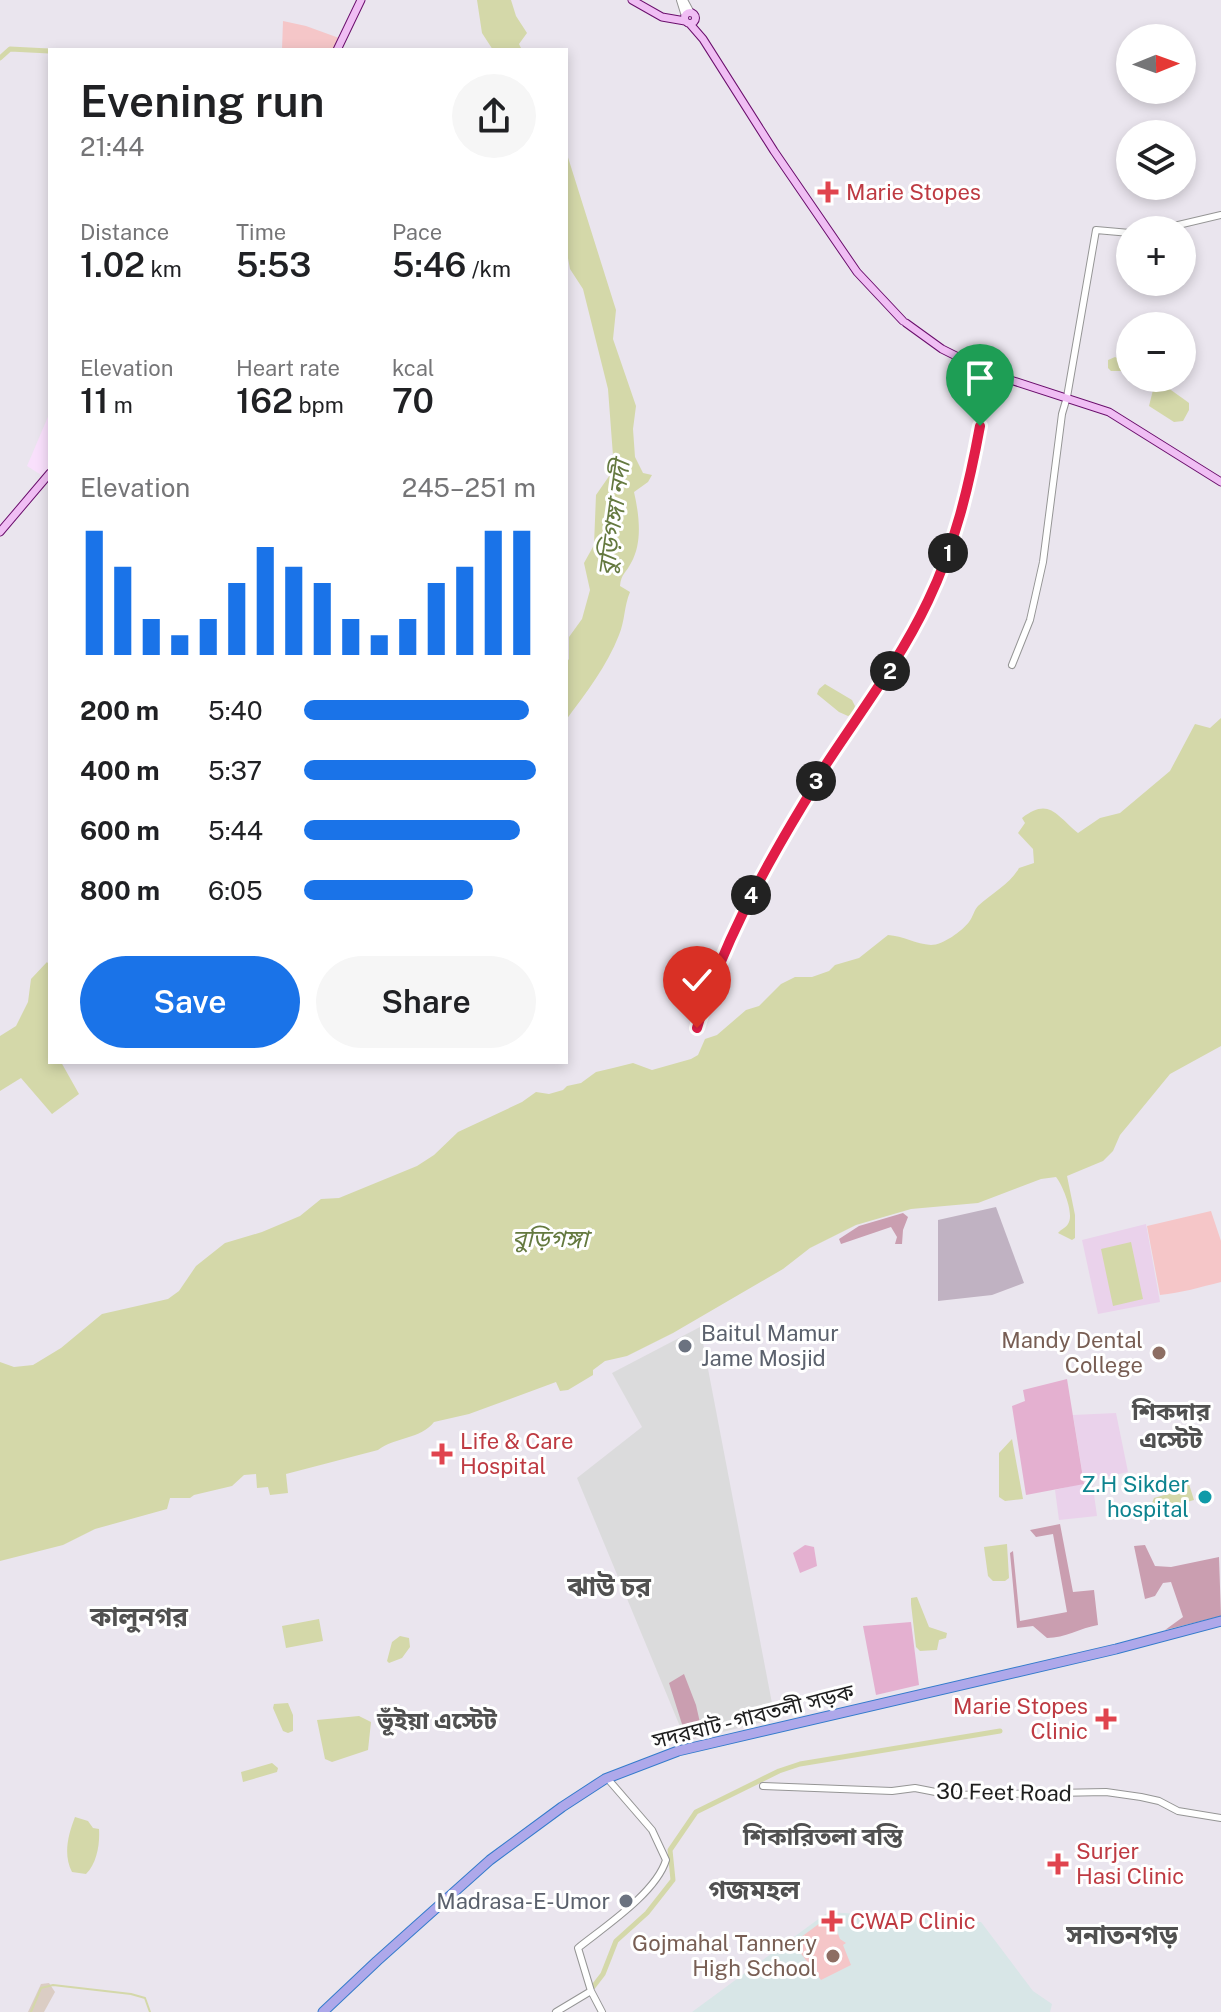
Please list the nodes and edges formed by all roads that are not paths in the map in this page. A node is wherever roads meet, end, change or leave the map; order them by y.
1 (361, 0) edge
2 (632, 0) edge
3 (682, 0) edge
4 (689, 19) junction
5 (338, 48) edge
6 (1221, 215) edge
7 (1196, 221) edge
8 (1116, 232) edge
9 (992, 374) junction
10 (1067, 397) junction
11 (48, 475) edge
12 (1221, 482) edge
13 (0, 532) edge
14 (1012, 665) dead end
15 (697, 1028) dead end
16 (1221, 1621) edge
17 (607, 1778) junction
18 (763, 1786) dead end
19 (1221, 1818) edge
20 (591, 1991) junction
21 (323, 2012) edge
22 (556, 2012) edge
23 (602, 2012) edge

1 - 5 main road
2 - 4 main road
3 - 4 street
4 - 9 main road
6 - 7 street
8 - 10 street
9 - 10 main road
9 - 15 street
10 - 12 main road
10 - 14 street
11 - 13 main road
16 - 17 highway, সদরঘাট - গাবতলী সড়ক
17 - 20 street
17 - 21 highway, সদরঘাট - গাবতলী সড়ক
18 - 19 street, 30 Feet Road
20 - 22 street
20 - 23 street

